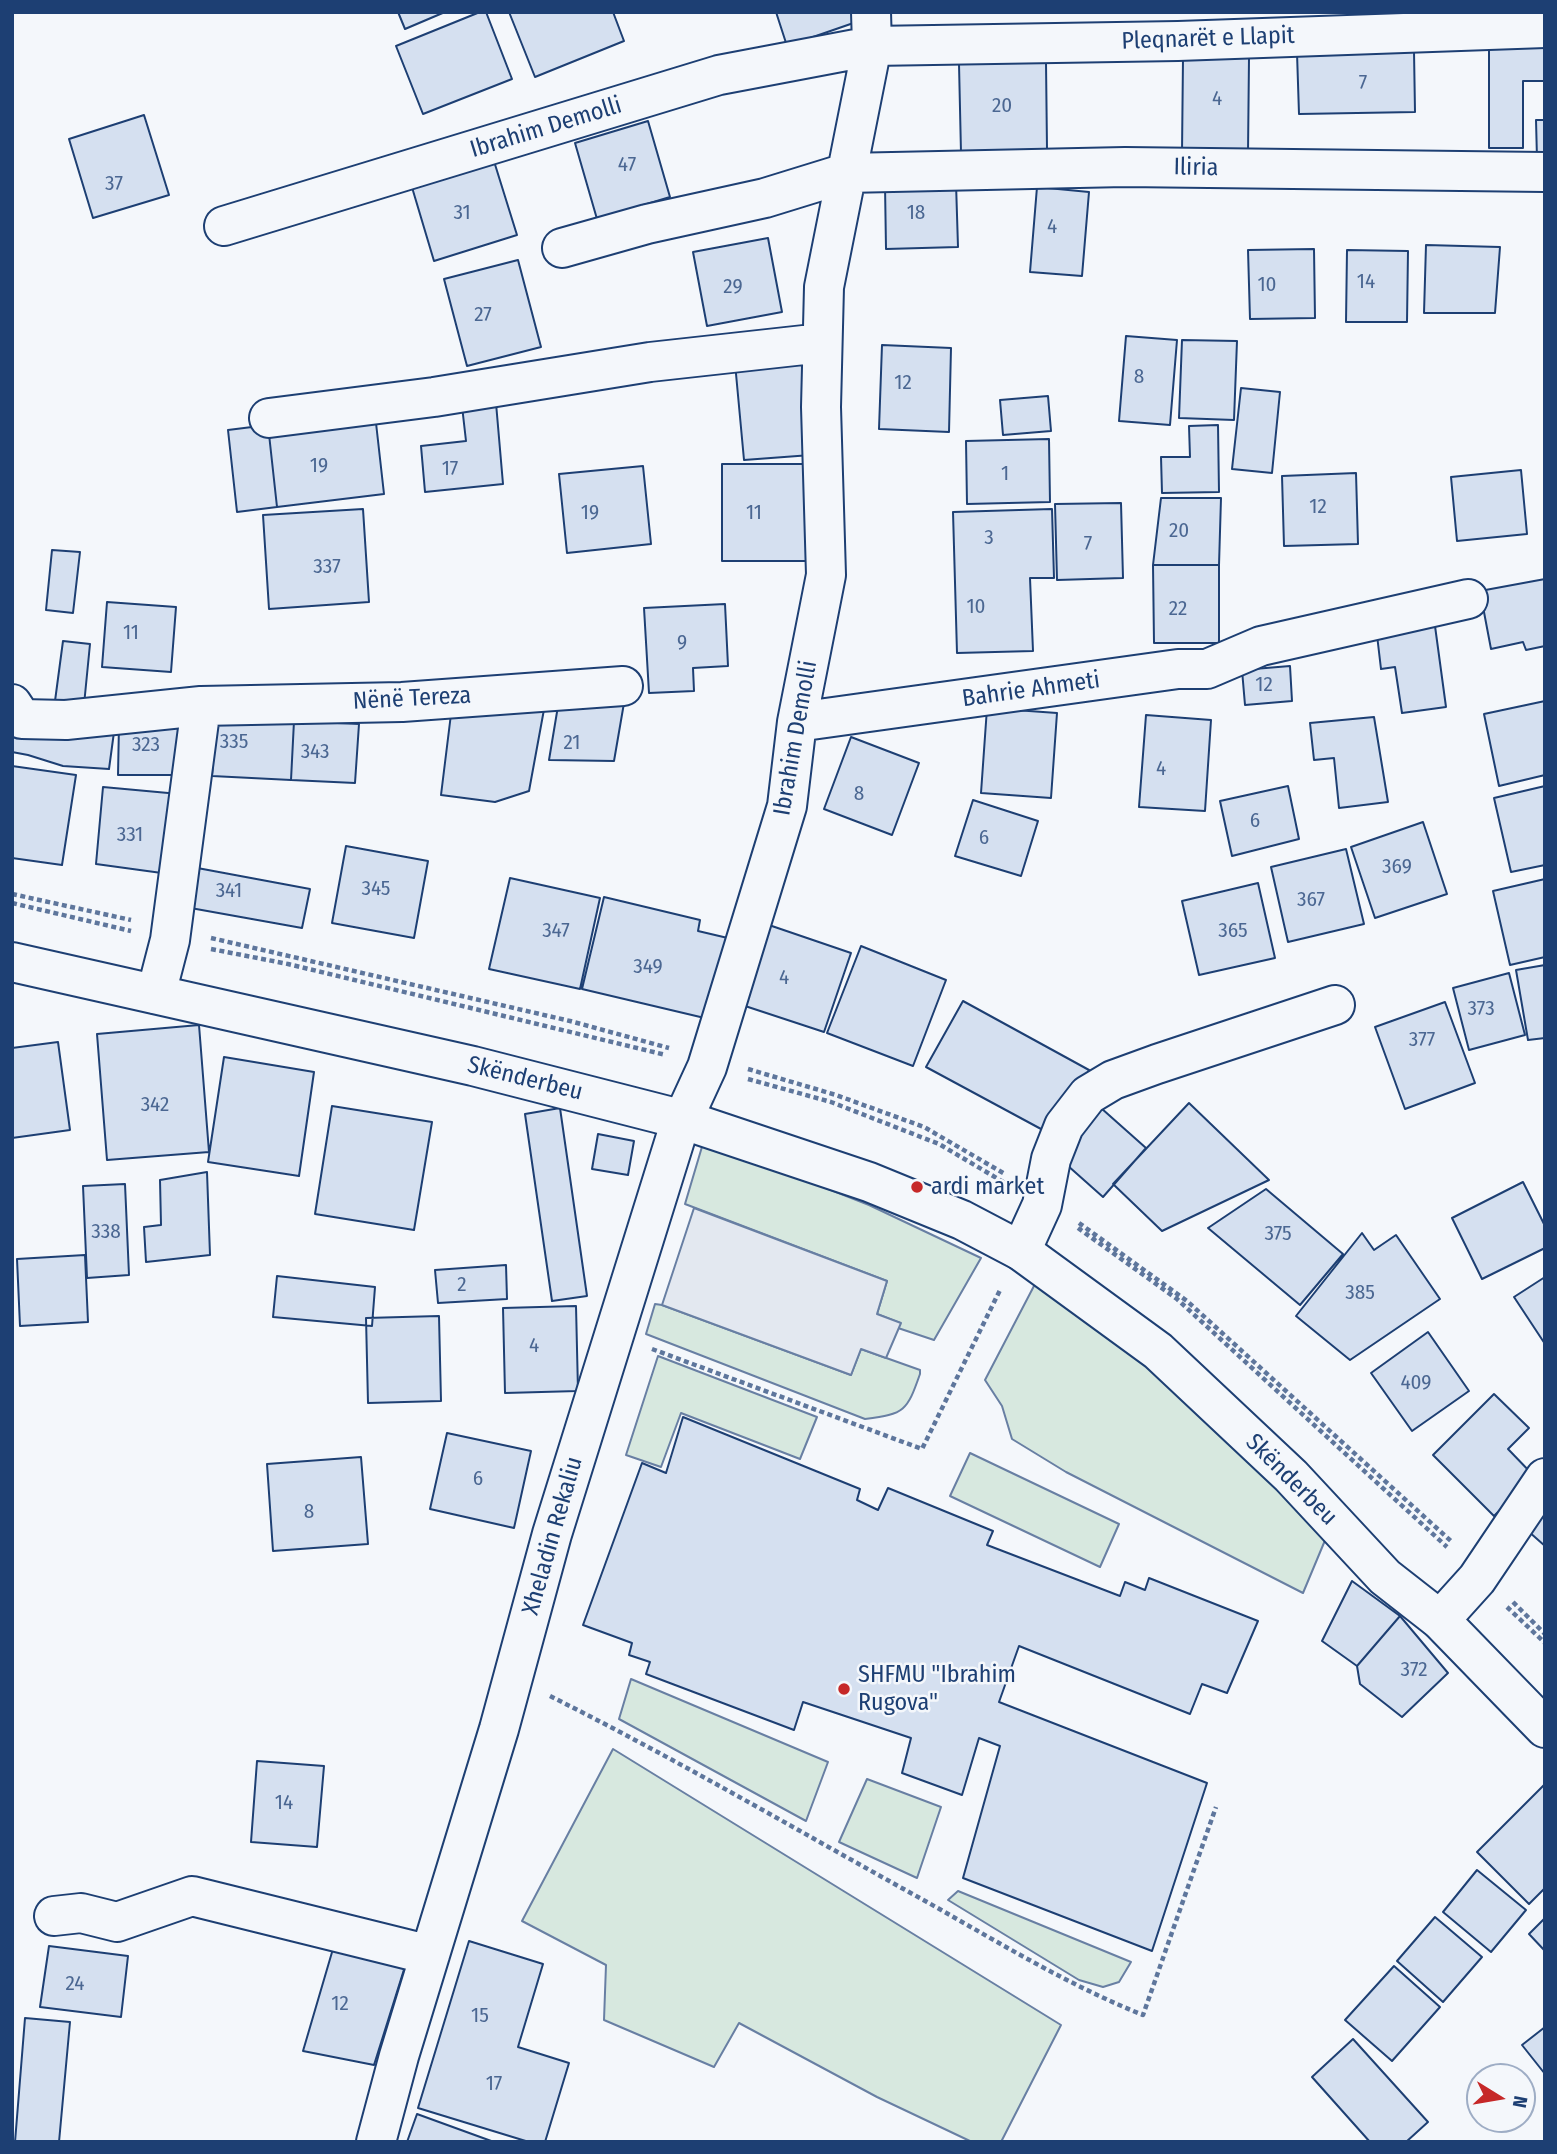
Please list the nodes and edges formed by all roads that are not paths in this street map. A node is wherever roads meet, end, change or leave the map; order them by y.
1 (872, 29) edge
2 (1545, 29) edge
3 (1545, 172) edge
4 (846, 173) junction
5 (224, 226) dead end
6 (562, 248) dead end
7 (822, 343) junction
8 (269, 418) dead end
9 (1468, 599) dead end
10 (623, 686) dead end
11 (12, 704) edge
12 (201, 706) junction
13 (797, 722) junction
14 (12, 962) edge
15 (156, 994) junction
16 (1335, 1005) dead end
17 (684, 1120) junction
18 (1021, 1251) junction
19 (1545, 1478) edge
20 (1440, 1620) junction
21 (1545, 1727) edge
22 (54, 1916) dead end
23 (430, 1955) junction
24 (376, 2142) edge

1 - 2 street, Pleqnarët e Llapit
1 - 4 street, Ibrahim Demolli
1 - 5 street, Ibrahim Demolli
3 - 4 street, Iliria
4 - 6 street
4 - 7 street, Ibrahim Demolli
7 - 8 street
7 - 13 street, Ibrahim Demolli
9 - 13 street, Bahrie Ahmeti
10 - 12 street, Nënë Tereza
11 - 12 street, Nënë Tereza
12 - 15 street
13 - 17 street, Ibrahim Demolli
14 - 15 street, Skënderbeu
15 - 17 street, Skënderbeu
16 - 18 street
17 - 18 street, Skënderbeu
17 - 23 street, Xheladin Rekaliu
18 - 20 street, Skënderbeu
19 - 20 street
20 - 21 street, Skënderbeu
22 - 23 street
23 - 24 street, Xheladin Rekaliu

